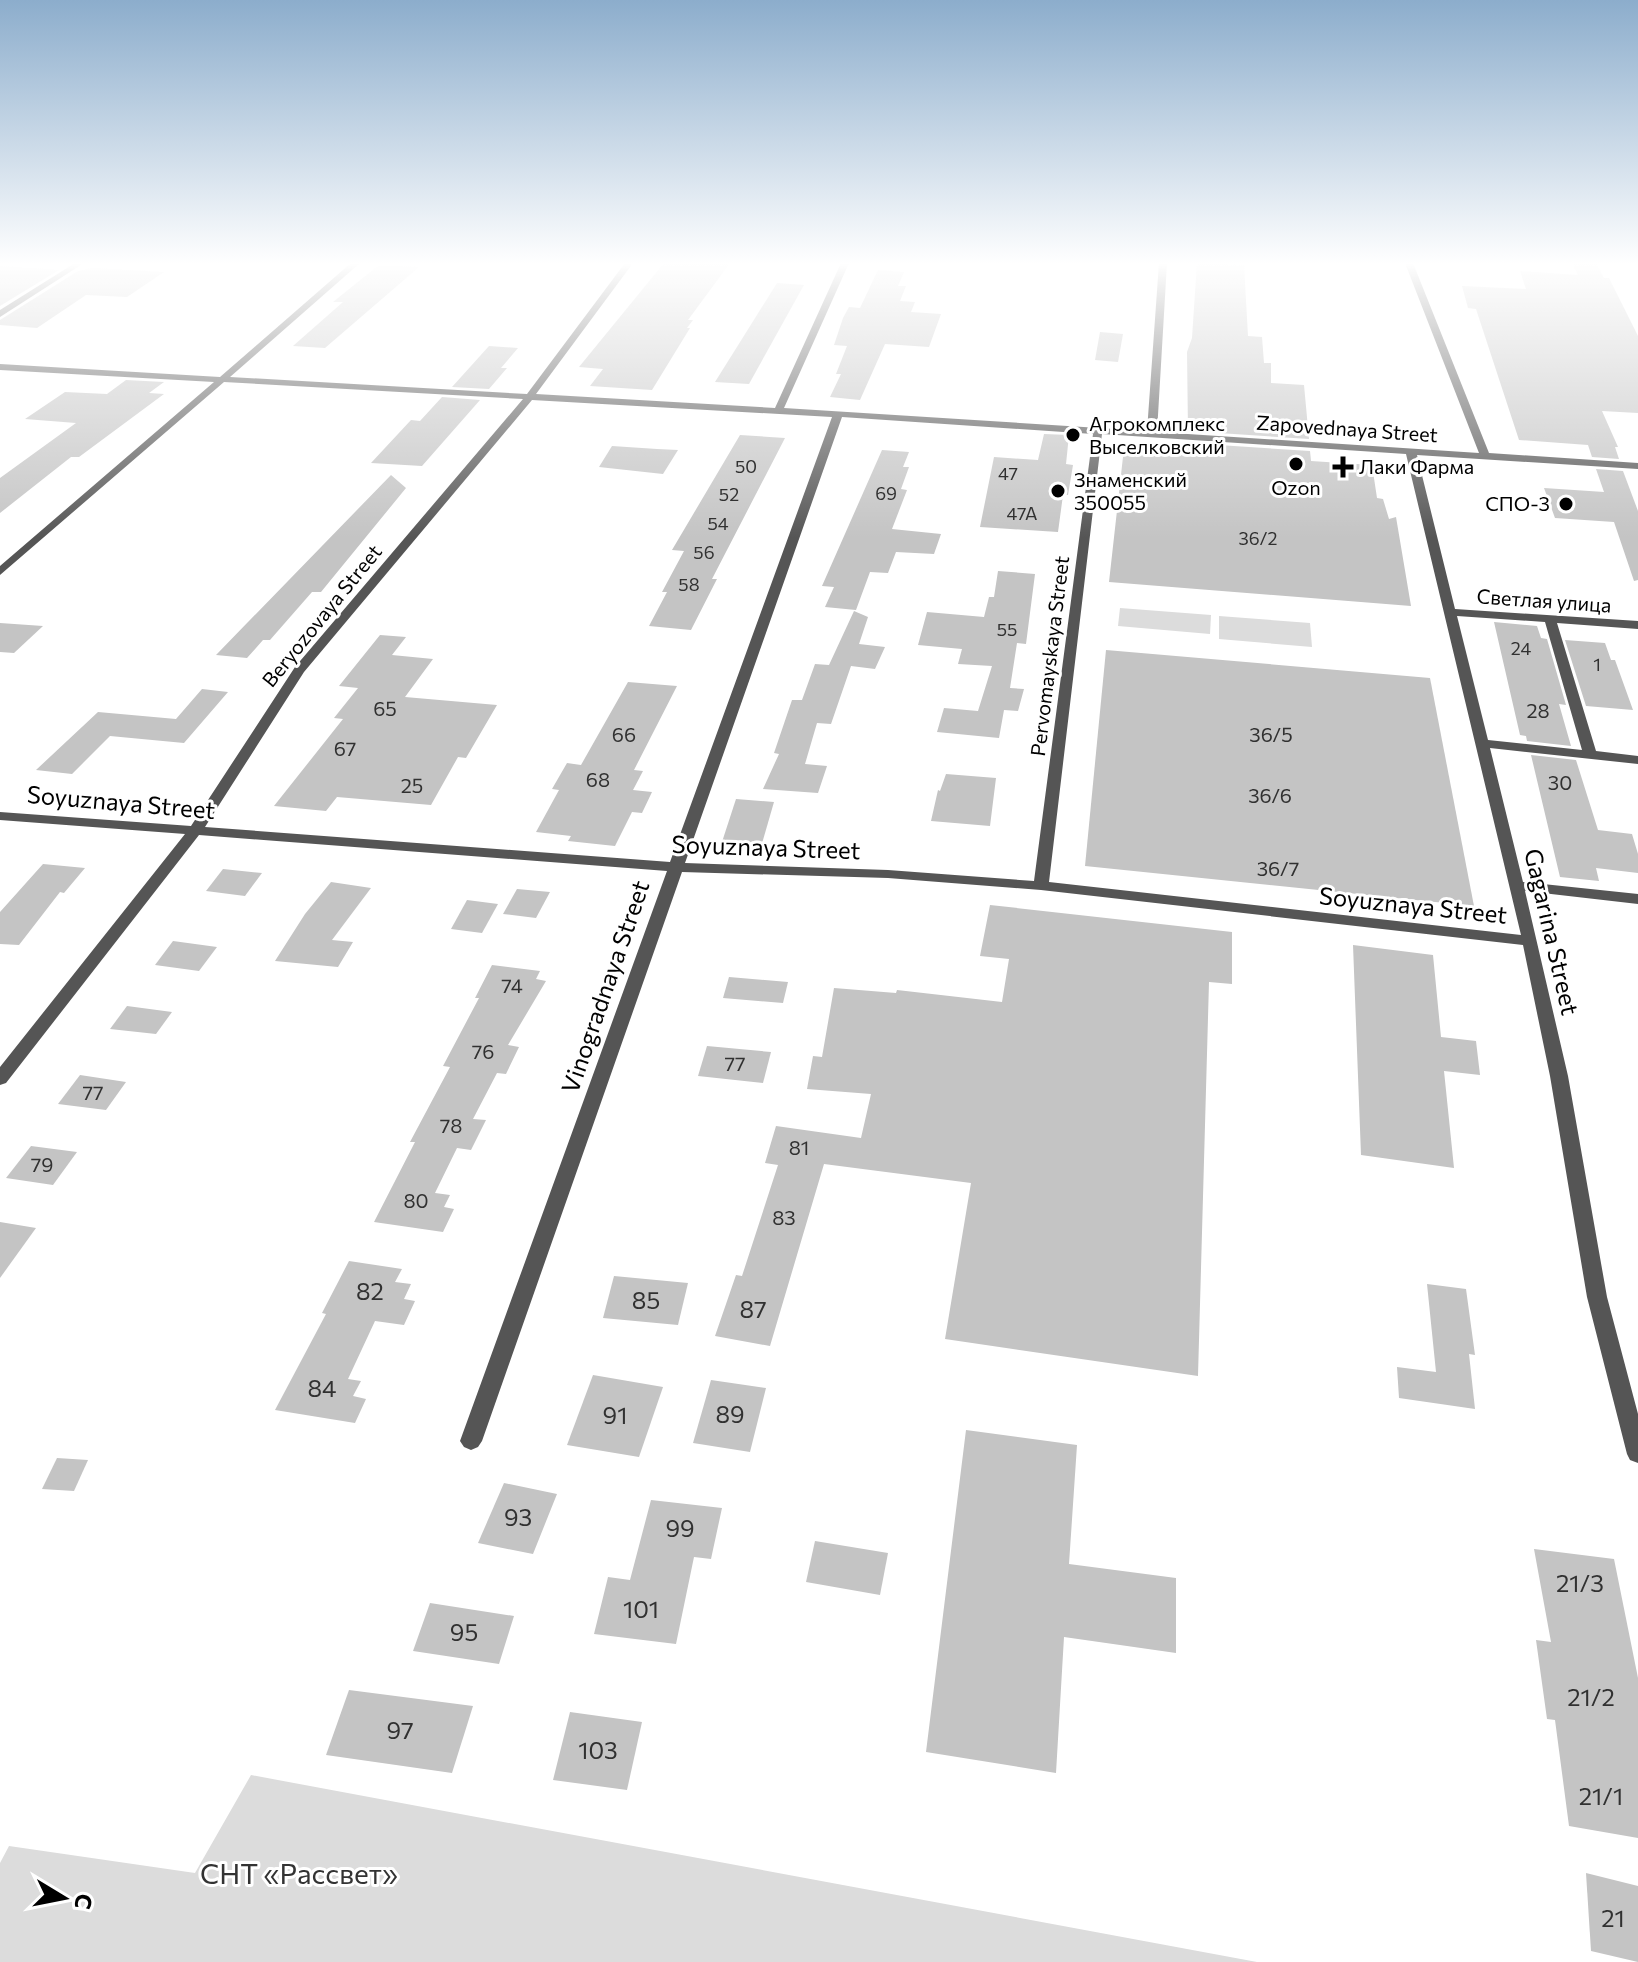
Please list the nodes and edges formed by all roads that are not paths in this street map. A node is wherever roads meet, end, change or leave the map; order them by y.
1 (251, 355) edge
2 (561, 355) edge
3 (804, 355) edge
4 (1157, 355) edge
5 (1445, 355) edge
6 (0, 367) edge
7 (223, 379) junction
8 (528, 399) junction
9 (778, 411) junction
10 (838, 414) junction
11 (1098, 430) junction
12 (1152, 433) junction
13 (1411, 452) junction
14 (1485, 456) junction
15 (1638, 466) edge
16 (0, 572) edge
17 (1448, 612) junction
18 (1550, 620) junction
19 (1638, 625) edge
20 (1482, 743) junction
21 (1590, 755) junction
22 (1638, 760) edge
23 (0, 816) edge
24 (195, 831) junction
25 (674, 867) junction
26 (1041, 886) junction
27 (1516, 886) junction
28 (1638, 899) edge
29 (1530, 941) junction
30 (0, 1079) edge
31 (471, 1441) dead end
32 (1638, 1454) edge

1 - 7 street
2 - 8 street, Beryozovaya Street
3 - 9 street
4 - 12 street
5 - 14 street
6 - 7 street, Zapovednaya Street
7 - 8 street, Zapovednaya Street
7 - 16 street
8 - 9 street, Zapovednaya Street
8 - 24 street, Beryozovaya Street
9 - 10 street, Zapovednaya Street
10 - 11 street, Zapovednaya Street
10 - 25 street, Vinogradnaya Street
11 - 12 street, Zapovednaya Street
11 - 26 street, Pervomayskaya Street
12 - 13 street, Zapovednaya Street
13 - 14 street, Zapovednaya Street
13 - 17 street, Gagarina Street
14 - 15 street, Zapovednaya Street
17 - 18 street, Светлая улица
17 - 20 street, Gagarina Street
18 - 19 street, Светлая улица
18 - 21 street
20 - 21 street
20 - 27 street, Gagarina Street
21 - 22 street
23 - 24 street, Soyuznaya Street
24 - 25 street, Soyuznaya Street
24 - 30 street, Beryozovaya Street
25 - 26 street, Soyuznaya Street
25 - 31 street, Vinogradnaya Street
26 - 29 street, Soyuznaya Street
27 - 28 street
27 - 29 street, Gagarina Street
29 - 32 street, Gagarina Street

